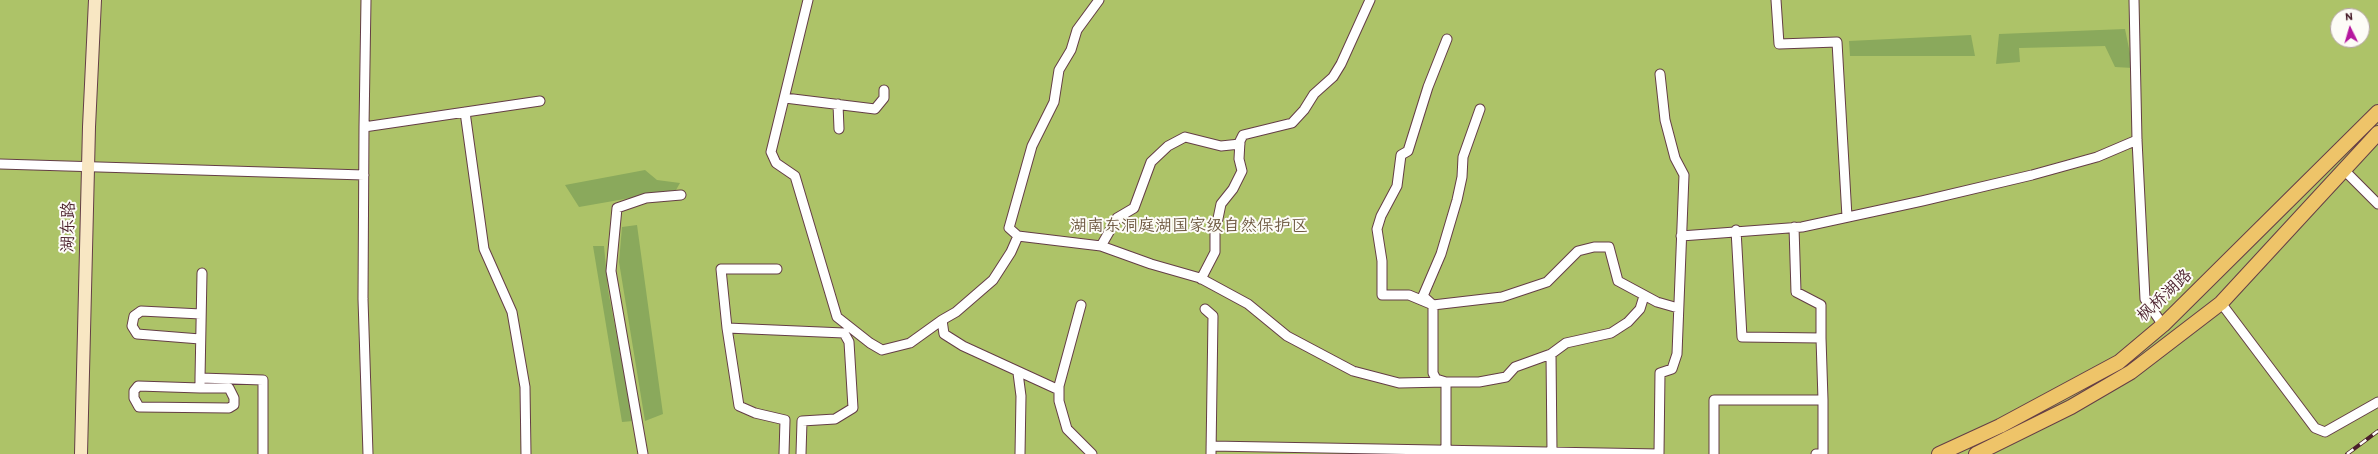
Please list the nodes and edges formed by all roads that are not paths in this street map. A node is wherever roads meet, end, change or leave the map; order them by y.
1 (95, 0) edge
2 (366, 0) edge
3 (808, 0) edge
4 (1099, 0) edge
5 (1370, 0) edge
6 (1776, 0) edge
7 (2134, 0) edge
8 (1447, 39) dead end
9 (1660, 74) dead end
10 (884, 90) dead end
11 (785, 98) junction
12 (540, 101) dead end
13 (838, 104) junction
14 (1480, 109) dead end
15 (465, 112) junction
16 (2378, 112) edge
17 (364, 127) junction
18 (839, 129) dead end
19 (2378, 133) edge
20 (2136, 140) junction
21 (1240, 144) junction
22 (0, 164) edge
23 (88, 165) junction
24 (2343, 169) junction
25 (364, 175) junction
26 (681, 195) dead end
27 (2378, 204) edge
28 (1847, 217) junction
29 (1794, 227) junction
30 (1736, 230) junction
31 (1018, 236) junction
32 (1681, 236) junction
33 (1101, 246) junction
34 (777, 269) dead end
35 (202, 273) dead end
36 (1201, 279) junction
37 (1644, 296) junction
38 (2221, 303) junction
39 (1080, 305) dead end
40 (1433, 305) junction
41 (1678, 308) junction
42 (1205, 309) dead end
43 (201, 314) junction
44 (942, 320) junction
45 (2163, 325) junction
46 (727, 328) junction
47 (1821, 338) junction
48 (200, 339) junction
49 (1551, 354) junction
50 (1018, 373) junction
51 (200, 378) junction
52 (1446, 382) junction
53 (200, 388) junction
54 (1059, 390) junction
55 (1823, 400) junction
56 (2378, 402) edge
57 (782, 419) junction
58 (802, 421) junction
59 (1211, 450) edge
60 (1342, 451) edge
61 (1552, 451) junction
62 (1446, 452) edge
63 (1659, 453) edge
64 (81, 454) edge
65 (263, 454) edge
66 (368, 454) edge
67 (526, 454) edge
68 (643, 454) edge
69 (784, 454) edge
70 (801, 454) edge
71 (1020, 454) edge
72 (1092, 454) edge
73 (1714, 454) edge
74 (1816, 454) edge
75 (1939, 454) edge
76 (1976, 454) edge

1 - 23 street, 湖东路
2 - 17 street
3 - 11 street
4 - 31 street
5 - 21 street
6 - 28 street
7 - 20 street
8 - 40 street
9 - 32 street
10 - 13 street
11 - 13 street
11 - 44 street
12 - 15 street
13 - 18 street
14 - 40 street
15 - 17 street
15 - 67 street
16 - 45 main road, 枫桥湖路
17 - 25 street
19 - 24 main road
20 - 28 street
20 - 45 street
21 - 33 street
21 - 36 street
22 - 23 street
23 - 25 street
23 - 64 street, 湖东路
24 - 27 street
24 - 38 main road
25 - 66 street
26 - 68 street
28 - 29 street
29 - 30 street
29 - 47 street
30 - 32 street
30 - 47 street
31 - 33 street
31 - 44 street
32 - 41 street
33 - 36 street
34 - 46 street
35 - 43 street
36 - 52 street
37 - 40 street
37 - 41 street
37 - 49 street
38 - 56 street
38 - 76 main road
39 - 54 street
40 - 52 street
41 - 63 street
42 - 59 street
43 - 48 street
43 - 48 street
44 - 50 street
45 - 75 main road, 枫桥湖路
46 - 57 street
46 - 58 street
47 - 55 street
48 - 51 street
49 - 52 street
49 - 61 street
50 - 54 street
50 - 71 street
51 - 53 street
51 - 65 street
52 - 62 street
53 - 53 street
54 - 72 street
55 - 73 street
55 - 74 street
57 - 58 street
57 - 69 street
58 - 70 street
59 - 60 street
60 - 62 street
61 - 62 street
61 - 63 street

